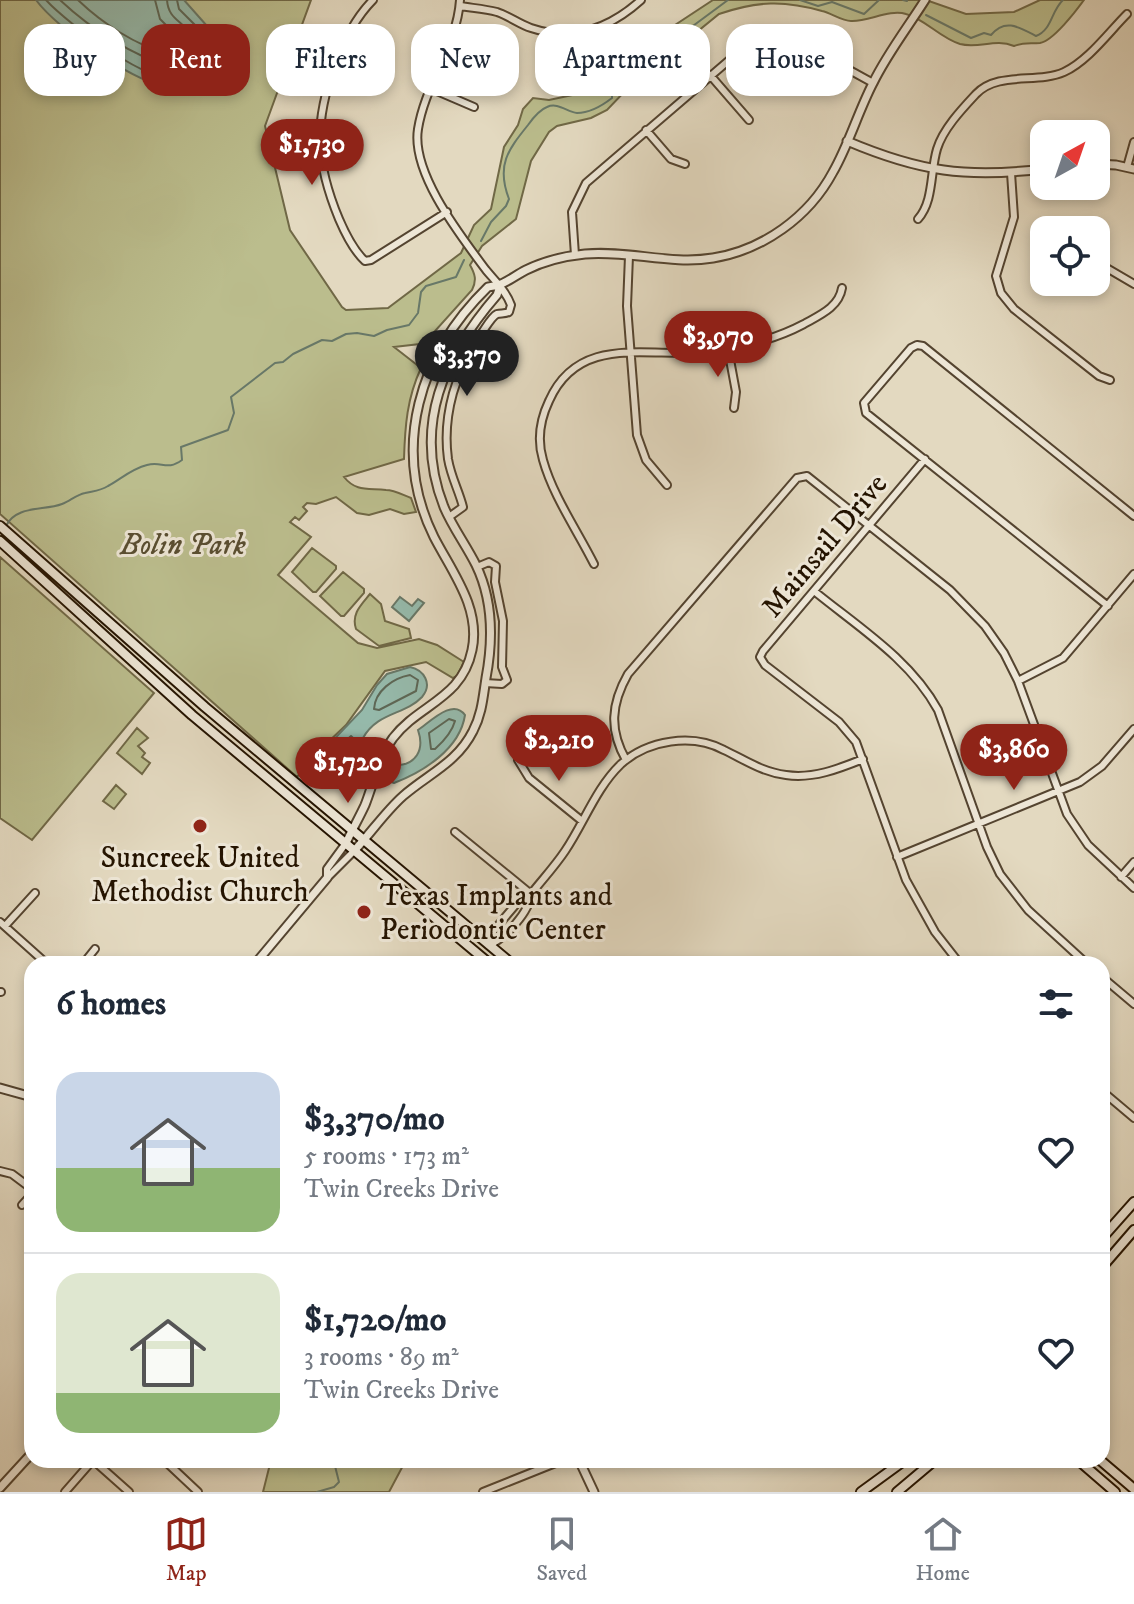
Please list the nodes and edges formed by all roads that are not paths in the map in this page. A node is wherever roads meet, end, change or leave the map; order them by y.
1 (373, 0) edge
2 (641, 0) edge
3 (925, 0) edge
4 (460, 3) edge
5 (1127, 14) dead end
6 (456, 24) edge
7 (710, 75) joint
8 (873, 83) junction
9 (430, 96) edge
10 (448, 96) edge
11 (686, 96) edge
12 (474, 107) dead end
13 (749, 120) dead end
14 (646, 130) junction
15 (847, 141) junction
16 (1134, 142) edge
17 (685, 164) dead end
18 (1110, 166) edge
19 (1130, 168) edge
20 (933, 170) junction
21 (1030, 171) edge
22 (1011, 173) junction
23 (447, 212) junction
24 (918, 219) dead end
25 (575, 255) junction
26 (629, 256) junction
27 (1110, 270) edge
28 (1134, 284) edge
29 (500, 286) junction
30 (842, 288) dead end
31 (728, 349) junction
32 (631, 351) junction
33 (1110, 380) dead end
34 (734, 408) dead end
35 (925, 459) junction
36 (667, 485) dead end
37 (1134, 516) edge
38 (449, 517) junction
39 (871, 525) junction
40 (0, 526) edge
41 (0, 541) edge
42 (594, 564) dead end
43 (477, 567) junction
44 (1134, 574) edge
45 (814, 591) junction
46 (1108, 606) junction
47 (1018, 681) junction
48 (485, 683) junction
49 (1134, 729) edge
50 (863, 759) junction
51 (518, 760) dead end
52 (626, 760) junction
53 (1057, 791) junction
54 (582, 821) junction
55 (979, 825) junction
56 (352, 830) junction
57 (455, 832) dead end
58 (364, 840) junction
59 (346, 843) junction
60 (354, 851) junction
61 (897, 857) junction
62 (1134, 862) edge
63 (1121, 877) junction
64 (327, 878) junction
65 (1134, 888) edge
66 (35, 893) dead end
67 (531, 894) junction
68 (2, 924) edge
69 (489, 945) junction
70 (95, 949) dead end
71 (38, 956) edge
72 (89, 956) edge
73 (262, 956) edge
74 (474, 956) edge
75 (482, 956) edge
76 (502, 956) edge
77 (954, 956) edge
78 (1078, 956) edge
79 (1110, 984) edge
80 (1134, 1004) edge
81 (0, 1088) edge
82 (24, 1095) edge
83 (1110, 1098) edge
84 (1134, 1118) edge
85 (0, 1171) edge
86 (24, 1184) edge
87 (24, 1202) edge
88 (1134, 1202) edge
89 (22, 1205) dead end
90 (1110, 1229) edge
91 (1134, 1230) edge
92 (1110, 1258) edge
93 (24, 1462) edge
94 (86, 1468) edge
95 (102, 1468) edge
96 (172, 1468) edge
97 (543, 1468) edge
98 (583, 1468) edge
99 (894, 1468) edge
100 (926, 1468) edge
101 (1088, 1468) edge
102 (1109, 1468) edge
103 (1131, 1487) edge
104 (0, 1488) edge
105 (65, 1492) edge
106 (129, 1492) edge
107 (198, 1492) edge
108 (483, 1492) edge
109 (594, 1492) edge
110 (861, 1492) edge
111 (897, 1492) edge
112 (1118, 1492) edge

1 - 23 street
2 - 4 street
3 - 8 street
4 - 6 street
5 - 20 street
7 - 8 street
7 - 13 street
8 - 15 street
9 - 23 street
10 - 12 street
11 - 14 street
14 - 17 street
14 - 25 street
15 - 20 street
15 - 26 street
16 - 19 street
18 - 19 street
20 - 22 street
20 - 24 street
21 - 22 street
22 - 33 street
23 - 29 street
25 - 26 street
25 - 29 street
26 - 32 street
27 - 28 street
29 - 38 street
29 - 38 street
29 - 56 street
30 - 31 street
31 - 32 street
31 - 34 street
32 - 36 street
32 - 42 street
35 - 37 street
35 - 39 street, Mainsail Drive
35 - 46 street
38 - 43 street
39 - 45 street, Mainsail Drive
39 - 47 street
39 - 52 street
40 - 56 main road
41 - 59 main road
43 - 48 street
43 - 48 street
44 - 46 street
45 - 50 street, Mainsail Drive
45 - 55 street
46 - 47 street
47 - 53 street
48 - 58 street
49 - 53 street
50 - 52 street
50 - 61 street
51 - 54 street
52 - 54 street
53 - 55 street
53 - 63 street
54 - 67 street
55 - 61 street
55 - 78 street
56 - 58 main road
56 - 59 street
57 - 67 street
58 - 60 street
58 - 69 main road
59 - 60 main road
59 - 64 street
60 - 64 street
60 - 74 main road
61 - 77 street
62 - 63 street
63 - 65 street
64 - 73 street
66 - 68 street
67 - 69 street
68 - 71 street
69 - 75 main road
69 - 76 main road
70 - 72 street
79 - 80 street
81 - 82 street
83 - 84 street
85 - 86 street
87 - 89 street
88 - 90 main road
91 - 92 main road
93 - 104 street
94 - 105 street
95 - 106 street
96 - 107 street
97 - 108 street
98 - 109 street
99 - 110 main road
100 - 111 main road
101 - 112 main road
102 - 103 main road
103 - 112 main road

